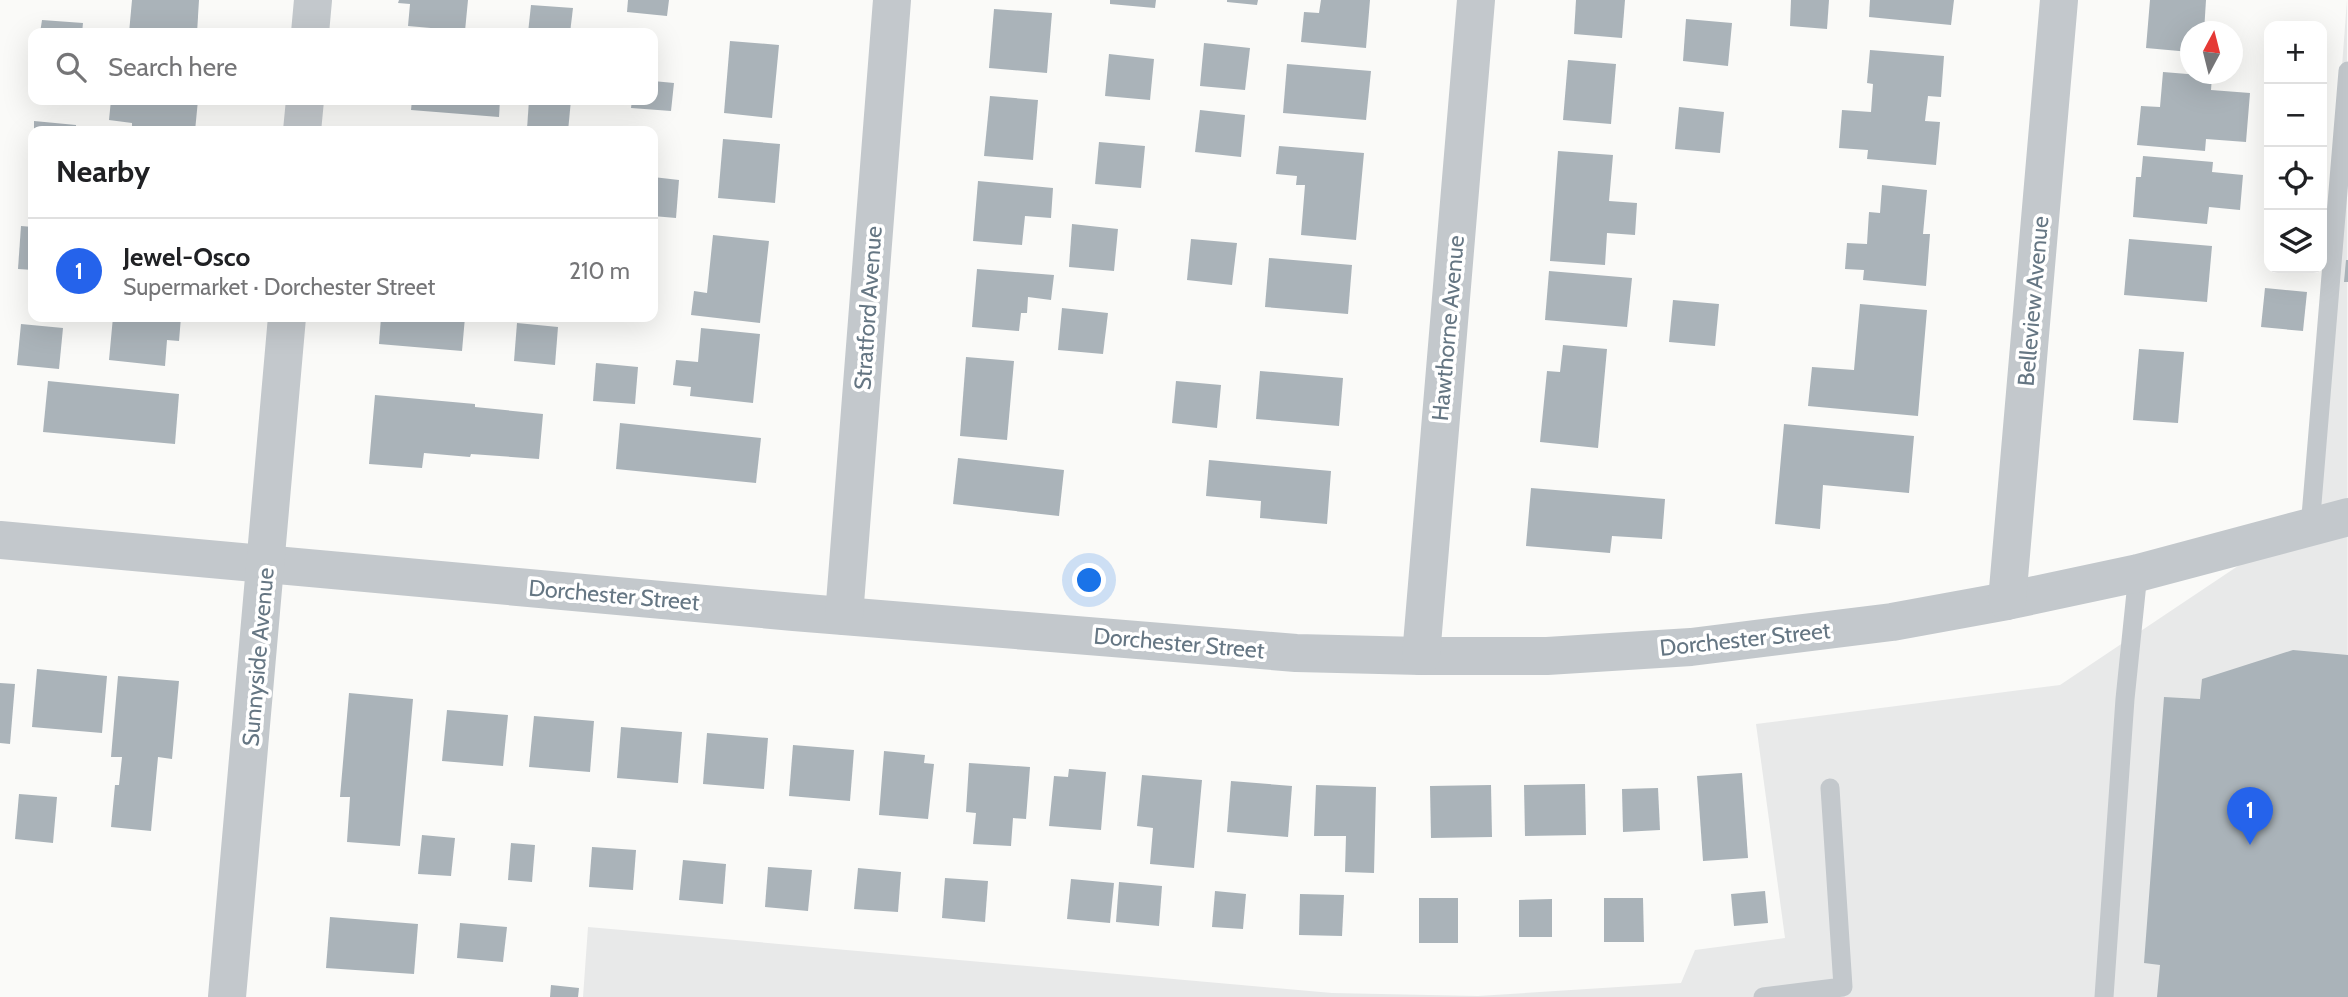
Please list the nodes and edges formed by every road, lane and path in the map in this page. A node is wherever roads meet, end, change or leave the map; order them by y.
1 (313, 0) edge
2 (892, 0) edge
3 (1476, 0) edge
4 (2059, 0) edge
5 (310, 28) edge
6 (2348, 71) edge
7 (305, 105) edge
8 (302, 126) edge
9 (287, 322) edge
10 (2348, 517) edge
11 (2310, 528) junction
12 (0, 540) edge
13 (266, 564) junction
14 (2138, 573) junction
15 (2007, 601) junction
16 (844, 616) junction
17 (1420, 656) junction
18 (1830, 788) dead end
19 (227, 997) edge
20 (1763, 997) edge
21 (2104, 997) edge

1 - 5 street
2 - 16 street, Stratford Avenue
3 - 17 street, Hawthorne Avenue
4 - 15 street, Belleview Avenue
6 - 11 lane
7 - 8 street
9 - 13 street, Sunnyside Avenue
10 - 11 street, Dorchester Street
11 - 14 street, Dorchester Street
12 - 13 street, Dorchester Street
13 - 16 street, Dorchester Street
13 - 19 street, Sunnyside Avenue
14 - 15 street, Dorchester Street
14 - 21 lane
15 - 17 street, Dorchester Street
16 - 17 street, Dorchester Street
18 - 20 lane

